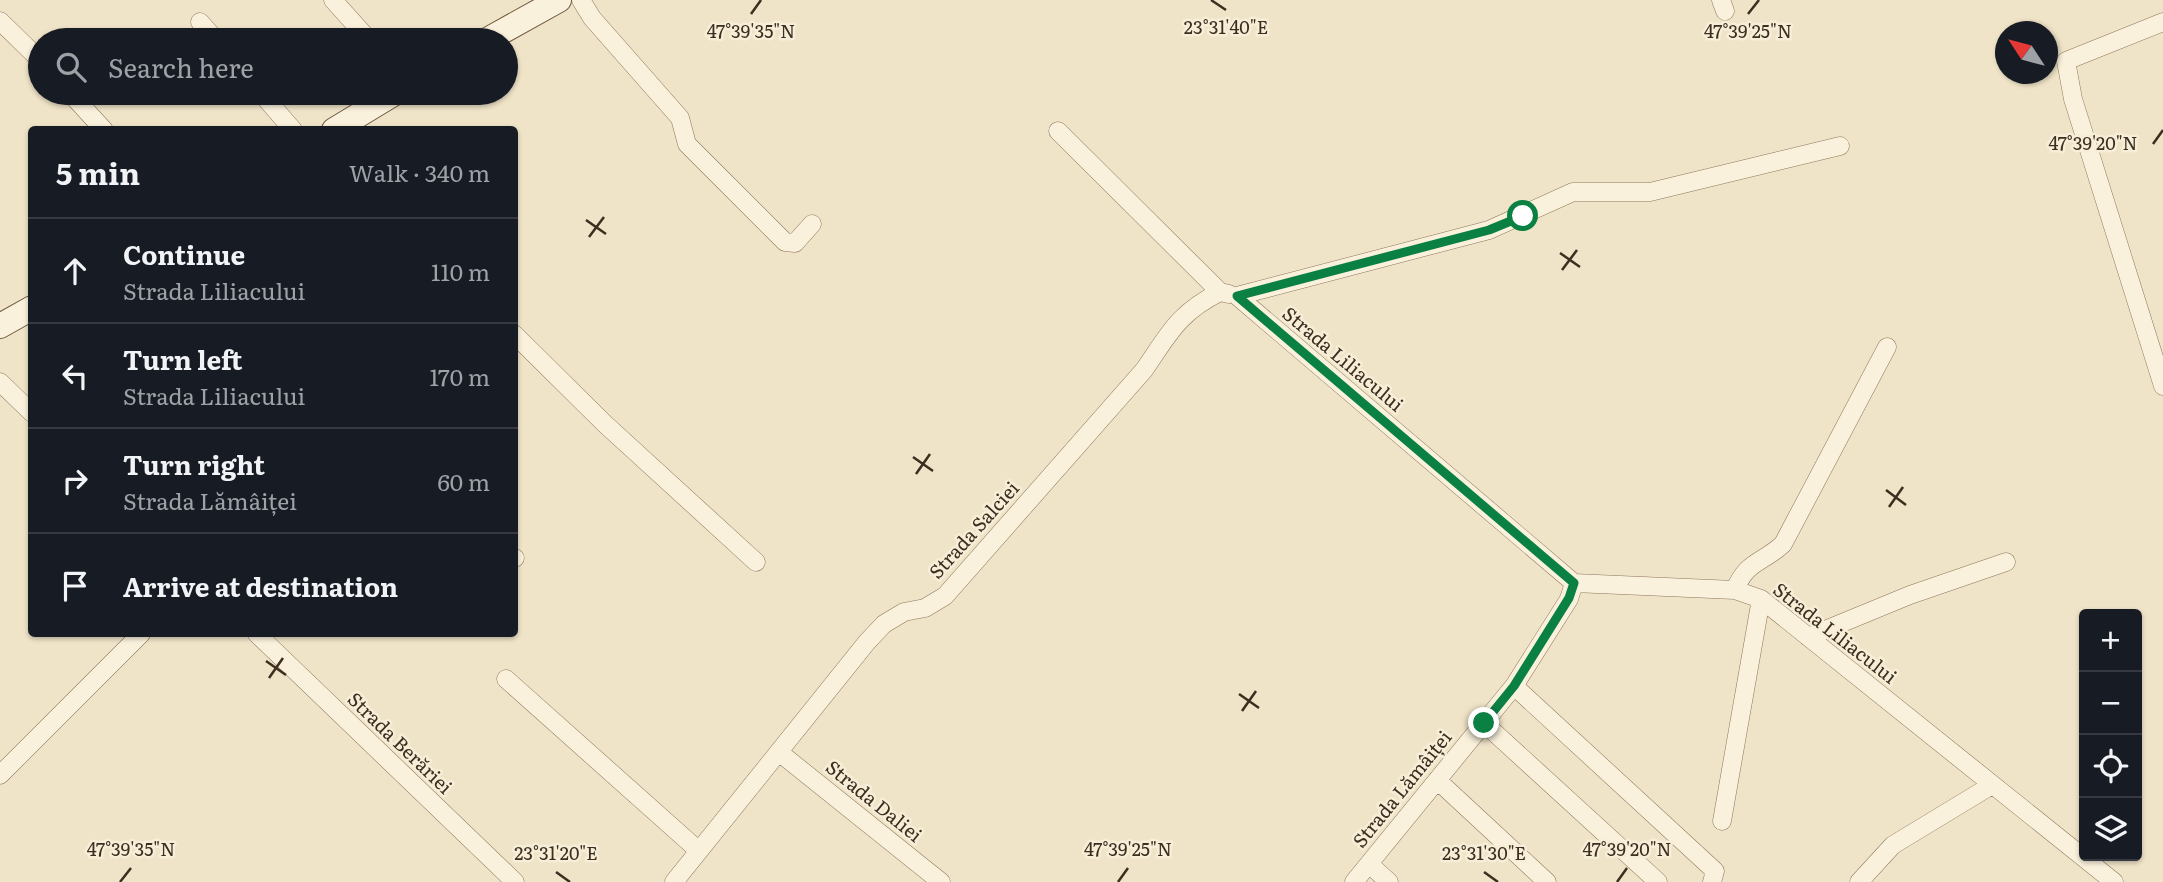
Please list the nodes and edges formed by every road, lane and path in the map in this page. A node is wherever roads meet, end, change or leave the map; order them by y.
1 (333, 0) edge
2 (558, 0) edge
3 (581, 0) edge
4 (0, 21) edge
5 (200, 22) dead end
6 (2163, 22) edge
7 (205, 28) edge
8 (358, 28) edge
9 (508, 28) edge
10 (28, 48) edge
11 (81, 105) edge
12 (271, 105) edge
13 (375, 105) edge
14 (100, 126) edge
15 (290, 126) edge
16 (341, 126) edge
17 (1058, 131) dead end
18 (1840, 146) dead end
19 (812, 224) dead end
20 (1228, 294) junction
21 (28, 310) edge
22 (0, 326) edge
23 (518, 338) edge
24 (1887, 347) dead end
25 (0, 382) edge
26 (2163, 386) edge
27 (28, 409) edge
28 (756, 562) dead end
29 (2006, 562) dead end
30 (1574, 583) junction
31 (1734, 590) junction
32 (1761, 599) junction
33 (138, 637) edge
34 (260, 637) edge
35 (1808, 637) junction
36 (506, 679) dead end
37 (1514, 686) junction
38 (1484, 723) junction
39 (780, 753) junction
40 (0, 775) edge
41 (1437, 780) junction
42 (1992, 785) junction
43 (1722, 821) dead end
44 (699, 850) junction
45 (1369, 864) junction
46 (514, 882) edge
47 (674, 882) edge
48 (941, 882) edge
49 (1354, 882) edge
50 (1389, 882) edge
51 (1547, 882) edge
52 (1658, 882) edge
53 (1712, 882) edge
54 (1859, 882) edge
55 (2114, 882) edge

1 - 8 street
2 - 9 street
3 - 19 street
4 - 10 street
5 - 7 street
6 - 26 street
11 - 14 street
12 - 15 street
13 - 16 street
17 - 20 street, Strada Liliacului
18 - 20 street, Strada Liliacului
20 - 30 street, Strada Liliacului
20 - 39 street, Strada Salciei
21 - 22 street
23 - 28 street
24 - 31 street
25 - 27 street
29 - 35 street
30 - 31 street, Strada Liliacului
30 - 37 street, Strada Lămâiței
31 - 32 street, Strada Liliacului
32 - 35 street, Strada Liliacului
32 - 43 street
33 - 40 street
34 - 46 street, Strada Berăriei
35 - 42 street, Strada Liliacului
36 - 44 street
37 - 38 street, Strada Lămâiței
37 - 53 street
38 - 41 street, Strada Lămâiței
38 - 52 street
39 - 44 street, Strada Salciei
39 - 48 street, Strada Daliei
41 - 45 street, Strada Lămâiței
41 - 51 street
42 - 54 street
42 - 55 street, Strada Liliacului
44 - 47 street, Strada Salciei
45 - 49 street, Strada Lămâiței
45 - 50 street

